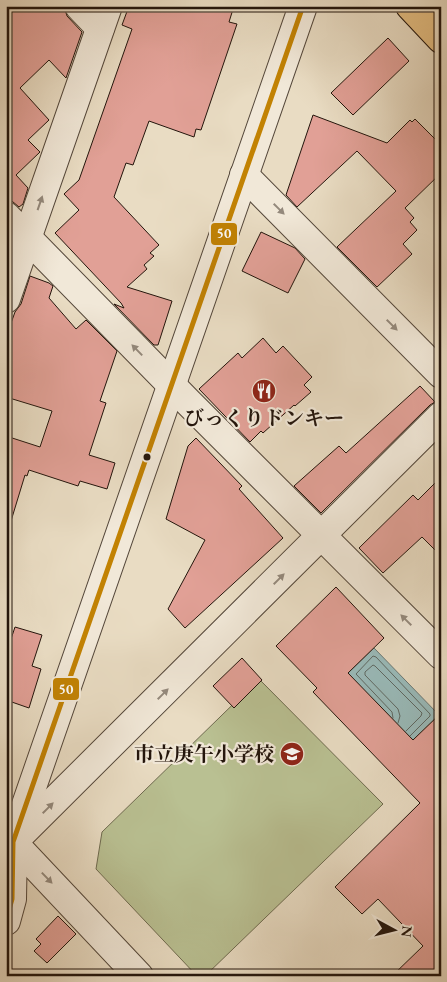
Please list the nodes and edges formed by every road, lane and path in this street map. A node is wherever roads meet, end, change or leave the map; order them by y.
1 (79, 6) edge
2 (303, 6) edge
3 (410, 6) edge
4 (104, 17) edge
5 (441, 39) edge
6 (244, 175) junction
7 (6, 216) edge
8 (28, 238) junction
9 (6, 299) edge
10 (441, 374) edge
11 (172, 384) junction
12 (441, 416) edge
13 (322, 536) junction
14 (441, 655) edge
15 (9, 843) edge
16 (6, 921) edge
17 (139, 976) edge

1 - 4 street
2 - 6 street
3 - 5 highway
8 -> 4 street
6 -> 10 street
6 - 11 street
7 - 8 street
8 - 9 street
11 -> 8 street
11 - 13 street
11 - 15 street
12 - 13 street
14 -> 13 street
15 -> 13 street
15 - 16 street
15 -> 17 street

